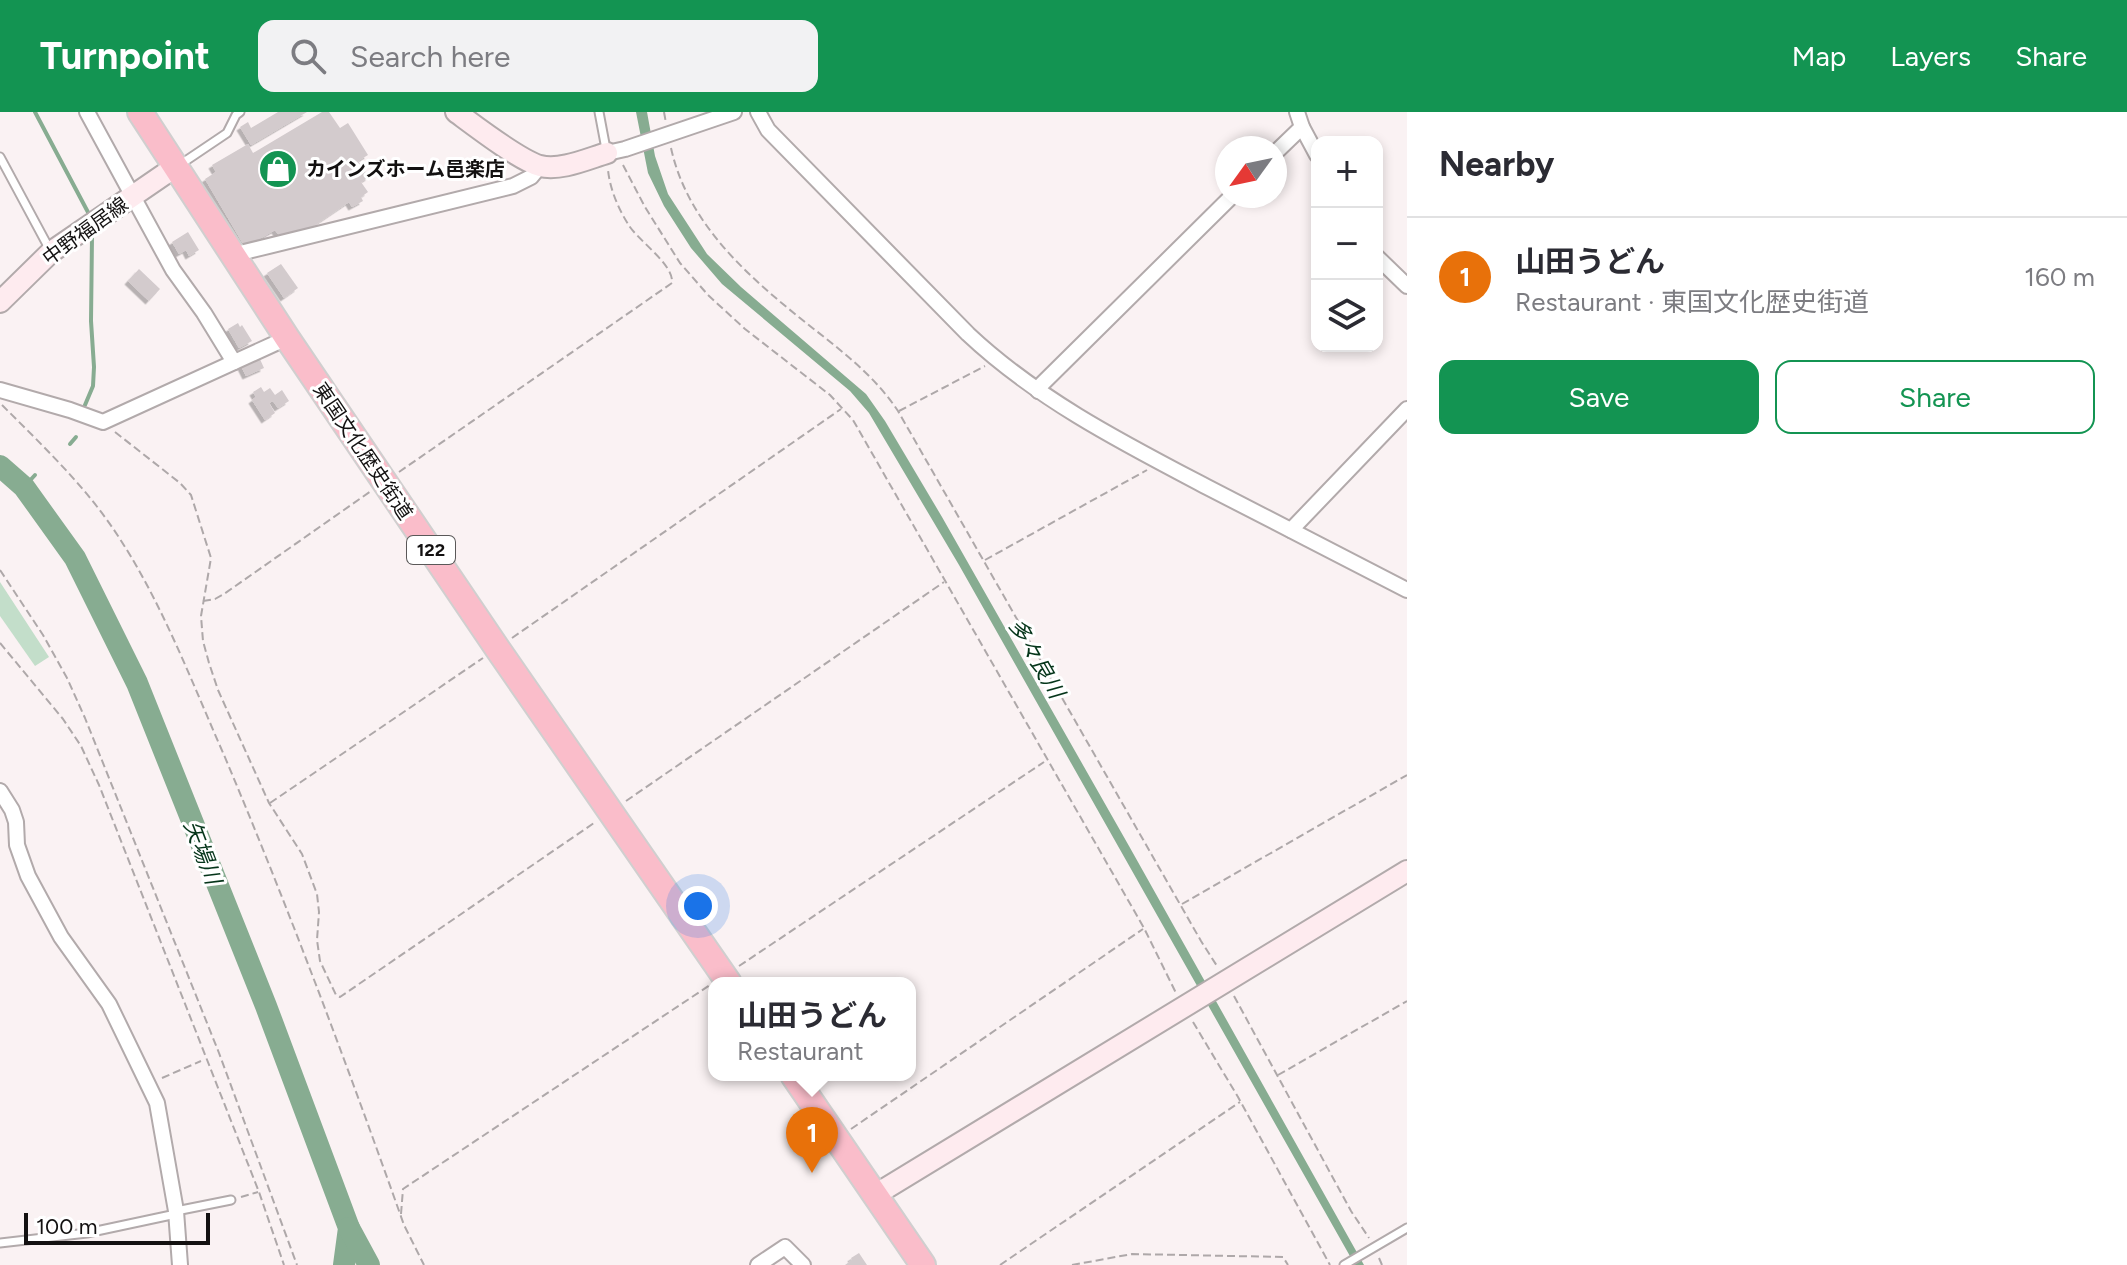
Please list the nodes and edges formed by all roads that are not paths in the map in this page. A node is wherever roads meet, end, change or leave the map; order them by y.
1 (87, 112) edge
2 (140, 112) edge
3 (240, 112) edge
4 (456, 112) edge
5 (599, 112) edge
6 (734, 112) edge
7 (758, 112) edge
8 (1300, 119) edge
9 (1287, 137) edge
10 (1311, 142) edge
11 (617, 151) junction
12 (0, 157) edge
13 (540, 166) junction
14 (175, 167) junction
15 (133, 196) junction
16 (1220, 208) edge
17 (51, 252) junction
18 (232, 255) junction
19 (1383, 263) edge
20 (1407, 286) edge
21 (0, 302) edge
22 (287, 338) junction
23 (234, 362) junction
24 (0, 390) edge
25 (1038, 391) junction
26 (1407, 409) edge
27 (1291, 530) junction
28 (1407, 590) edge
29 (0, 791) edge
30 (1407, 871) edge
31 (726, 977) edge
32 (797, 1081) edge
33 (875, 1195) junction
34 (231, 1200) road end
35 (176, 1212) junction
36 (1407, 1228) edge
37 (0, 1243) edge
38 (180, 1265) edge
39 (758, 1265) edge
40 (803, 1265) edge
41 (923, 1265) edge
42 (1344, 1265) edge

1 - 15 street
2 - 14 highway, 東国文化歴史街道 / 122
3 - 14 lane
4 - 13 street
5 - 11 lane
6 - 11 street
7 - 25 street
8 - 9 street
8 - 10 street
11 - 13 street
12 - 17 lane
13 - 18 street
14 - 15 street, 中野福居線
14 - 18 highway, 東国文化歴史街道 / 122
15 - 17 street, 中野福居線
15 - 23 street
16 - 25 street
17 - 21 street, 中野福居線
18 - 22 highway, 東国文化歴史街道 / 122
19 - 20 street
22 - 23 street
22 - 31 highway, 東国文化歴史街道 / 122
23 - 24 street
25 - 27 street
26 - 27 street
27 - 28 street
29 - 35 street
30 - 33 street
32 - 33 highway
33 - 41 highway
34 - 35 lane
35 - 37 lane
35 - 38 street
36 - 42 lane
39 - 40 street

